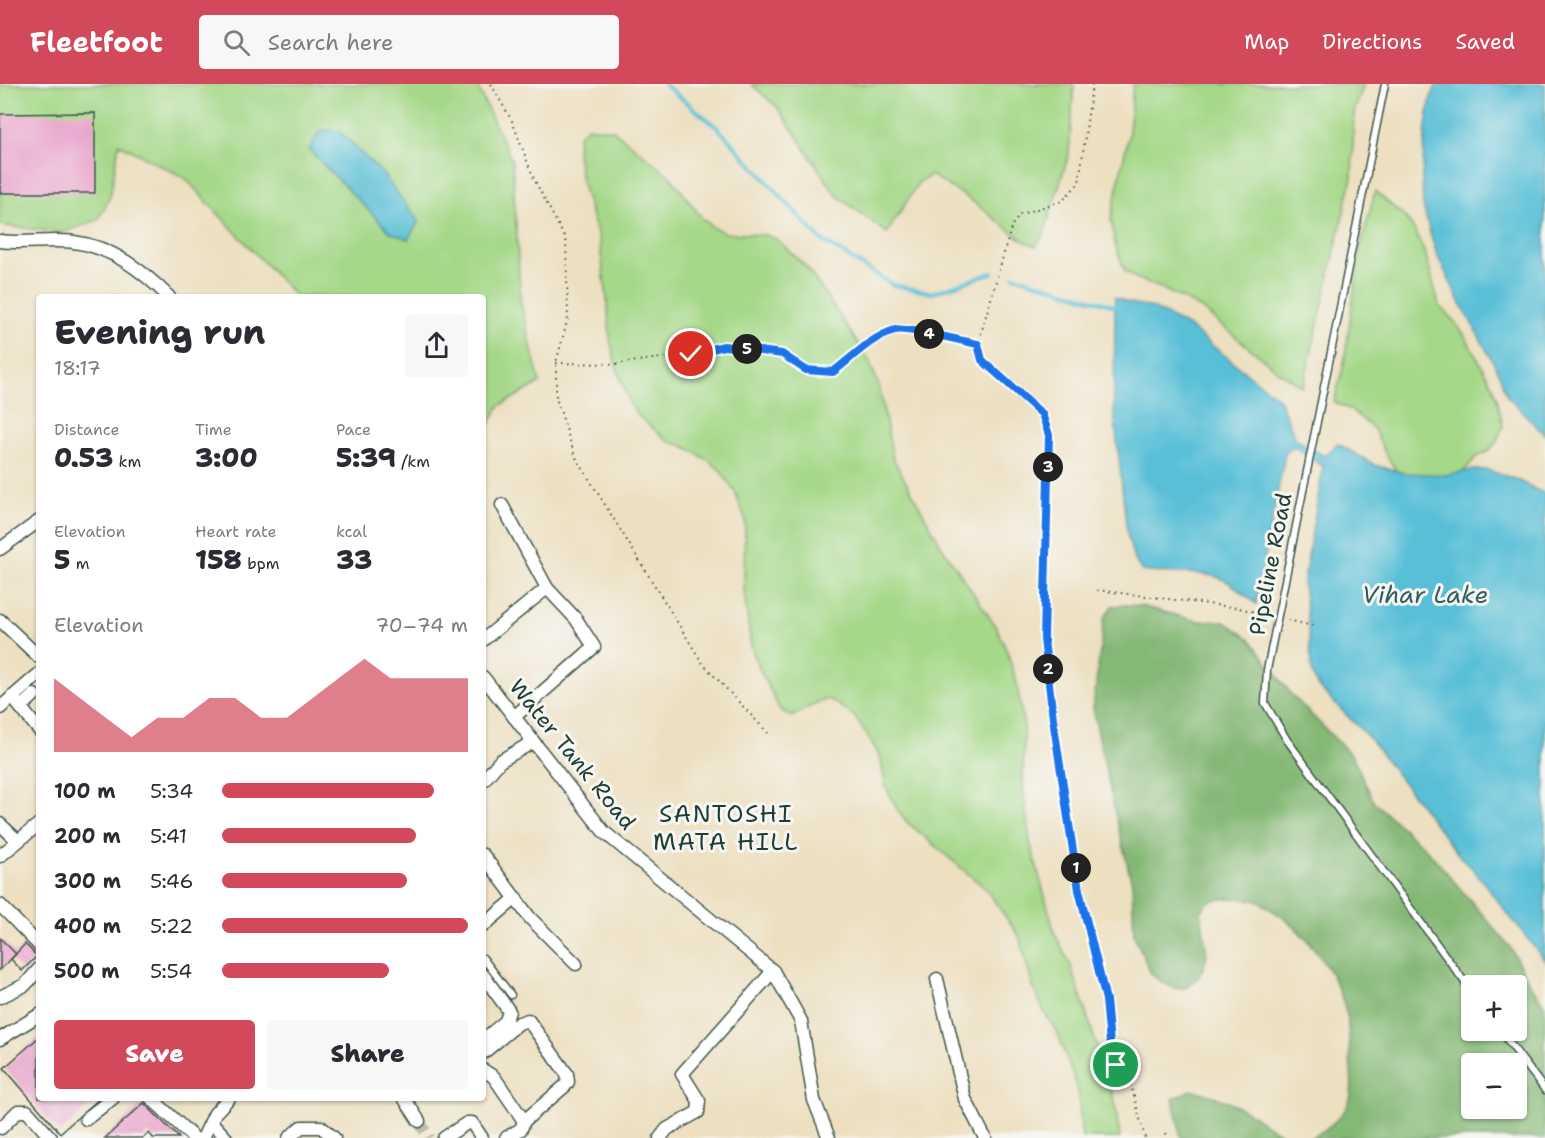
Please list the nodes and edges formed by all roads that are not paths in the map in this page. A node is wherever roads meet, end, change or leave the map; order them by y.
1 (1385, 84) edge
2 (0, 241) edge
3 (165, 294) edge
4 (502, 505) dead end
5 (36, 523) edge
6 (0, 549) edge
7 (547, 588) junction
8 (0, 620) edge
9 (486, 638) edge
10 (36, 654) edge
11 (36, 678) edge
12 (486, 681) edge
13 (34, 694) dead end
14 (17, 702) junction
15 (0, 708) edge
16 (514, 717) junction
17 (36, 726) edge
18 (533, 742) junction
19 (486, 777) edge
20 (0, 824) edge
21 (36, 826) edge
22 (18, 841) junction
23 (0, 856) edge
24 (486, 859) edge
25 (516, 898) junction
26 (0, 905) edge
27 (486, 923) edge
28 (36, 942) edge
29 (486, 962) edge
30 (576, 964) dead end
31 (774, 971) junction
32 (36, 973) edge
33 (1461, 977) edge
34 (486, 979) edge
35 (937, 979) dead end
36 (511, 995) dead end
37 (0, 997) edge
38 (36, 1017) edge
39 (486, 1038) edge
40 (0, 1039) edge
41 (1508, 1041) edge
42 (486, 1050) edge
43 (486, 1072) edge
44 (1545, 1090) edge
45 (108, 1101) edge
46 (154, 1101) edge
47 (226, 1101) edge
48 (406, 1101) edge
49 (86, 1119) dead end
50 (419, 1121) tunnel mouth
51 (524, 1121) junction
52 (211, 1122) junction
53 (0, 1128) edge
54 (51, 1138) edge
55 (195, 1138) edge
56 (203, 1138) edge
57 (226, 1138) edge
58 (289, 1138) edge
59 (333, 1138) edge
60 (444, 1138) edge
61 (482, 1138) edge
62 (506, 1138) edge
63 (660, 1138) edge
64 (829, 1138) edge
65 (985, 1138) edge

1 - 33 lane, Pipeline Road
2 - 3 street
4 - 7 street
5 - 6 street
7 - 9 street
7 - 16 street
8 - 10 street
11 - 14 street
12 - 16 street, Water Tank Road
13 - 14 street
14 - 15 street
14 - 17 street
16 - 18 street, Water Tank Road
18 - 19 street
18 - 31 street, Water Tank Road
20 - 22 street
21 - 22 street
22 - 23 street
24 - 25 street
25 - 27 street
25 - 30 street
26 - 28 street
29 - 36 lane
31 - 63 street
31 - 64 street, Water Tank Road
32 - 37 street
34 - 39 street
35 - 65 street
38 - 40 street
41 - 44 lane
42 - 51 street
43 - 51 street
45 - 49 street
46 - 55 street
47 - 52 street
48 - 50 street
51 - 62 street
52 - 56 street
52 - 57 street
53 - 54 street
58 - 59 street
60 - 61 street

